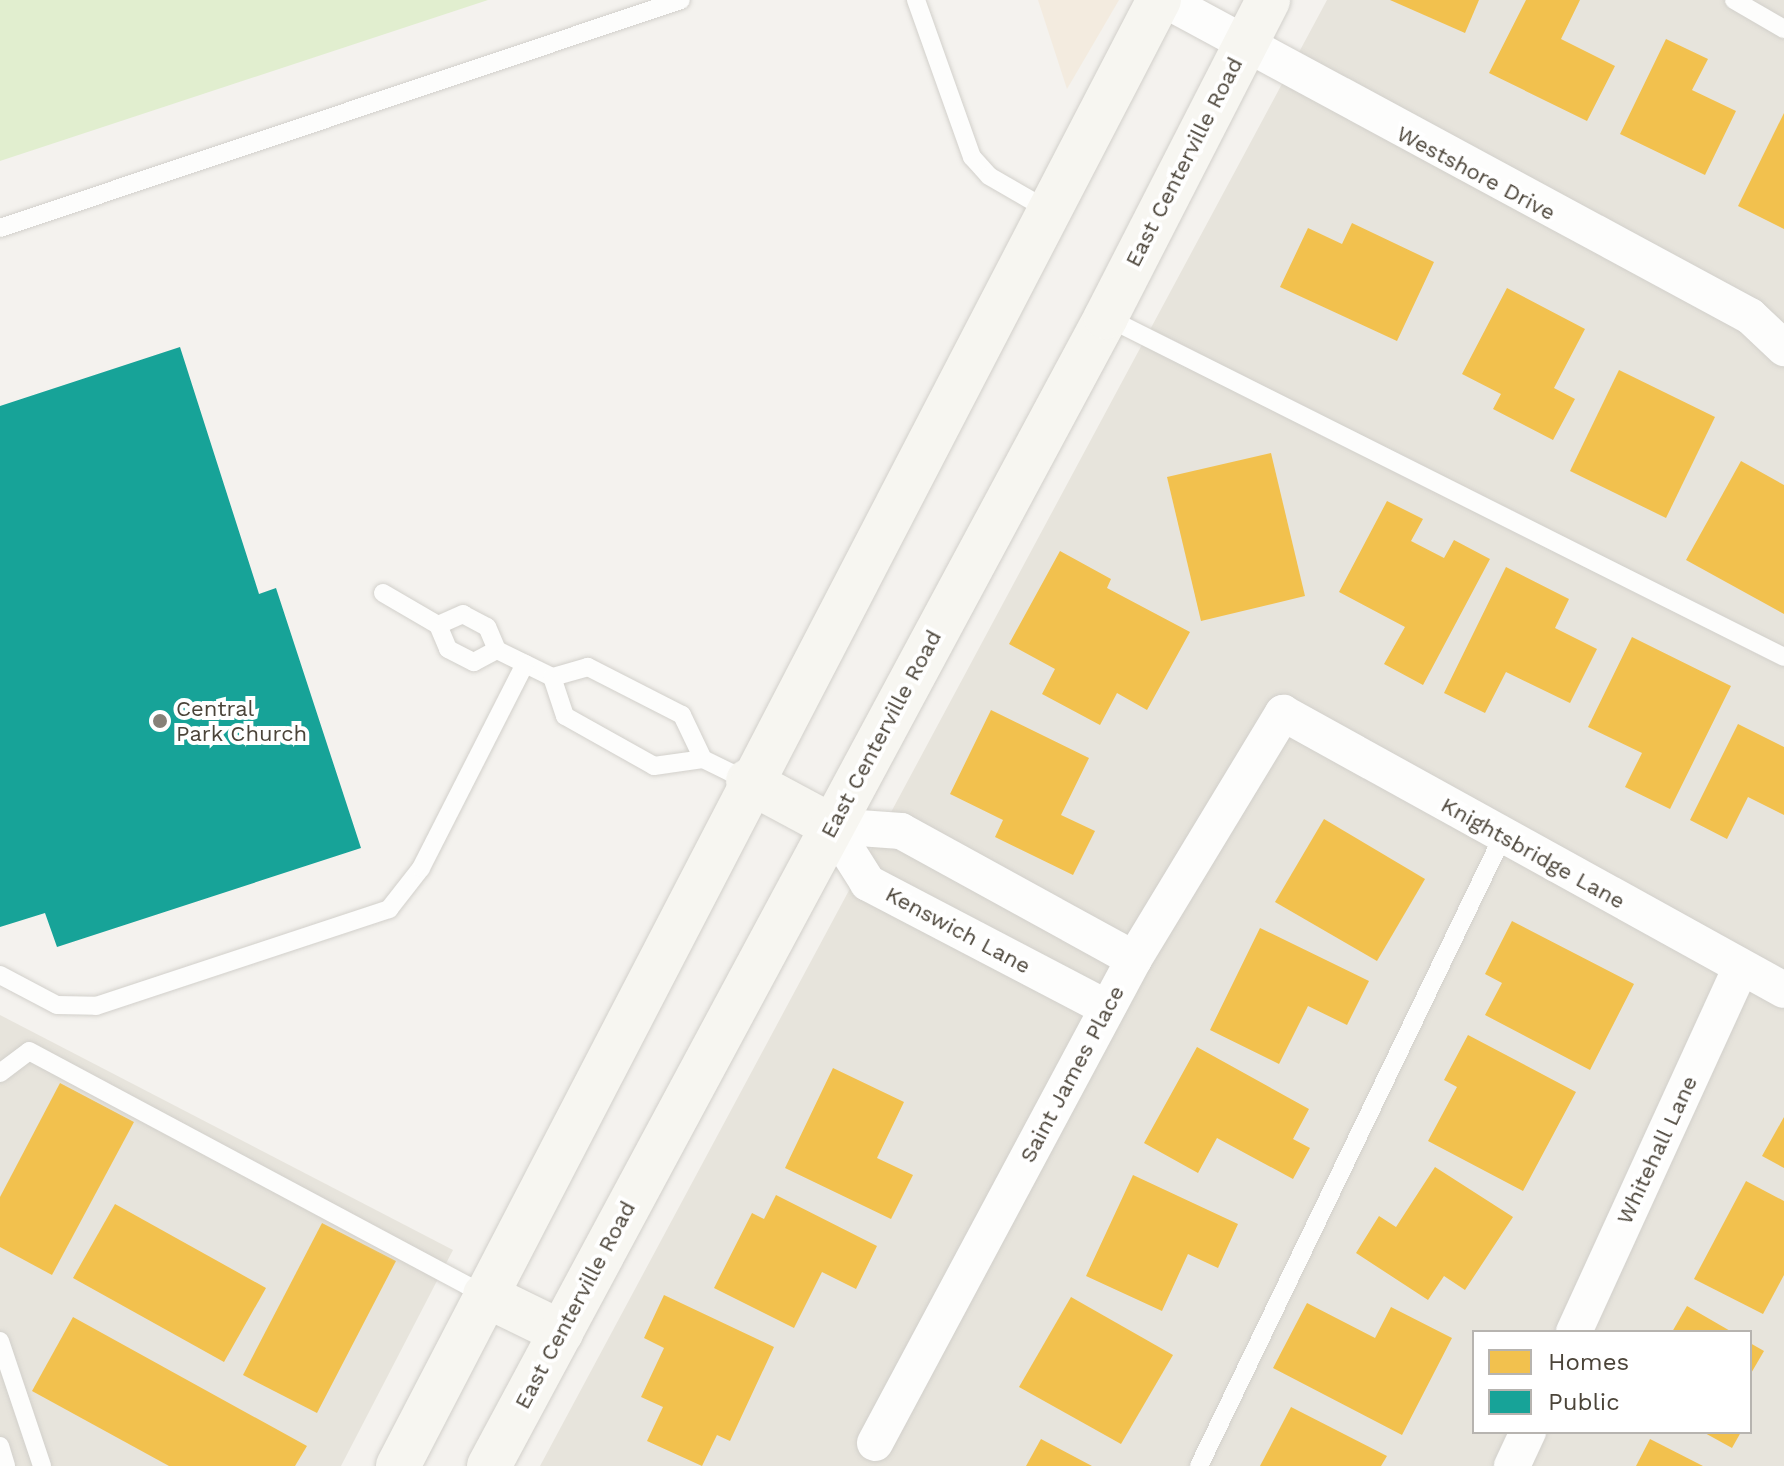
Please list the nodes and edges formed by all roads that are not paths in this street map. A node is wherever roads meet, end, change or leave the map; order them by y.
1 (681, 0) edge
2 (916, 0) edge
3 (1159, 0) edge
4 (1165, 0) edge
5 (1268, 0) edge
6 (1734, 0) edge
7 (1784, 29) edge
8 (1244, 43) junction
9 (1048, 210) junction
10 (0, 228) edge
11 (1106, 317) junction
12 (1784, 348) edge
13 (383, 593) dead end
14 (438, 625) junction
15 (497, 650) junction
16 (1784, 657) edge
17 (525, 664) junction
18 (552, 677) junction
19 (1283, 713) joint
20 (703, 759) junction
21 (748, 781) junction
22 (832, 826) junction
23 (1503, 836) junction
24 (1134, 959) junction
25 (1740, 969) junction
26 (0, 975) edge
27 (1784, 990) edge
28 (1107, 1008) junction
29 (0, 1073) edge
30 (485, 1295) junction
31 (1575, 1330) edge
32 (561, 1332) junction
33 (0, 1341) edge
34 (1527, 1434) edge
35 (875, 1443) dead end
36 (0, 1446) edge
37 (6, 1466) edge
38 (42, 1466) edge
39 (398, 1466) edge
40 (489, 1466) edge
41 (1199, 1466) edge
42 (1512, 1466) edge

1 - 10 lane
2 - 9 lane
3 - 9 main road
4 - 8 street, Westshore Drive
5 - 8 main road, East Centerville Road
6 - 7 lane
8 - 11 main road, East Centerville Road
8 - 12 street, Westshore Drive
9 - 21 main road
11 - 16 lane
11 - 22 main road, East Centerville Road
13 - 14 lane
14 - 15 lane
14 - 15 lane
15 - 17 lane
17 - 18 lane
17 - 26 lane
18 - 20 lane
18 - 20 lane
19 - 23 street, Knightsbridge Lane
19 - 24 street, Saint James Place
20 - 21 lane
21 - 22 main road
21 - 30 main road
22 - 24 street
22 - 28 street, Kenswich Lane
22 - 32 main road, East Centerville Road
23 - 25 street, Knightsbridge Lane
23 - 41 lane
24 - 28 street, Saint James Place
25 - 27 street, Knightsbridge Lane
25 - 31 street, Whitehall Lane
28 - 35 street, Saint James Place
29 - 30 lane
30 - 32 main road
30 - 39 main road
32 - 40 main road, East Centerville Road
33 - 38 lane
34 - 42 street
36 - 37 lane

